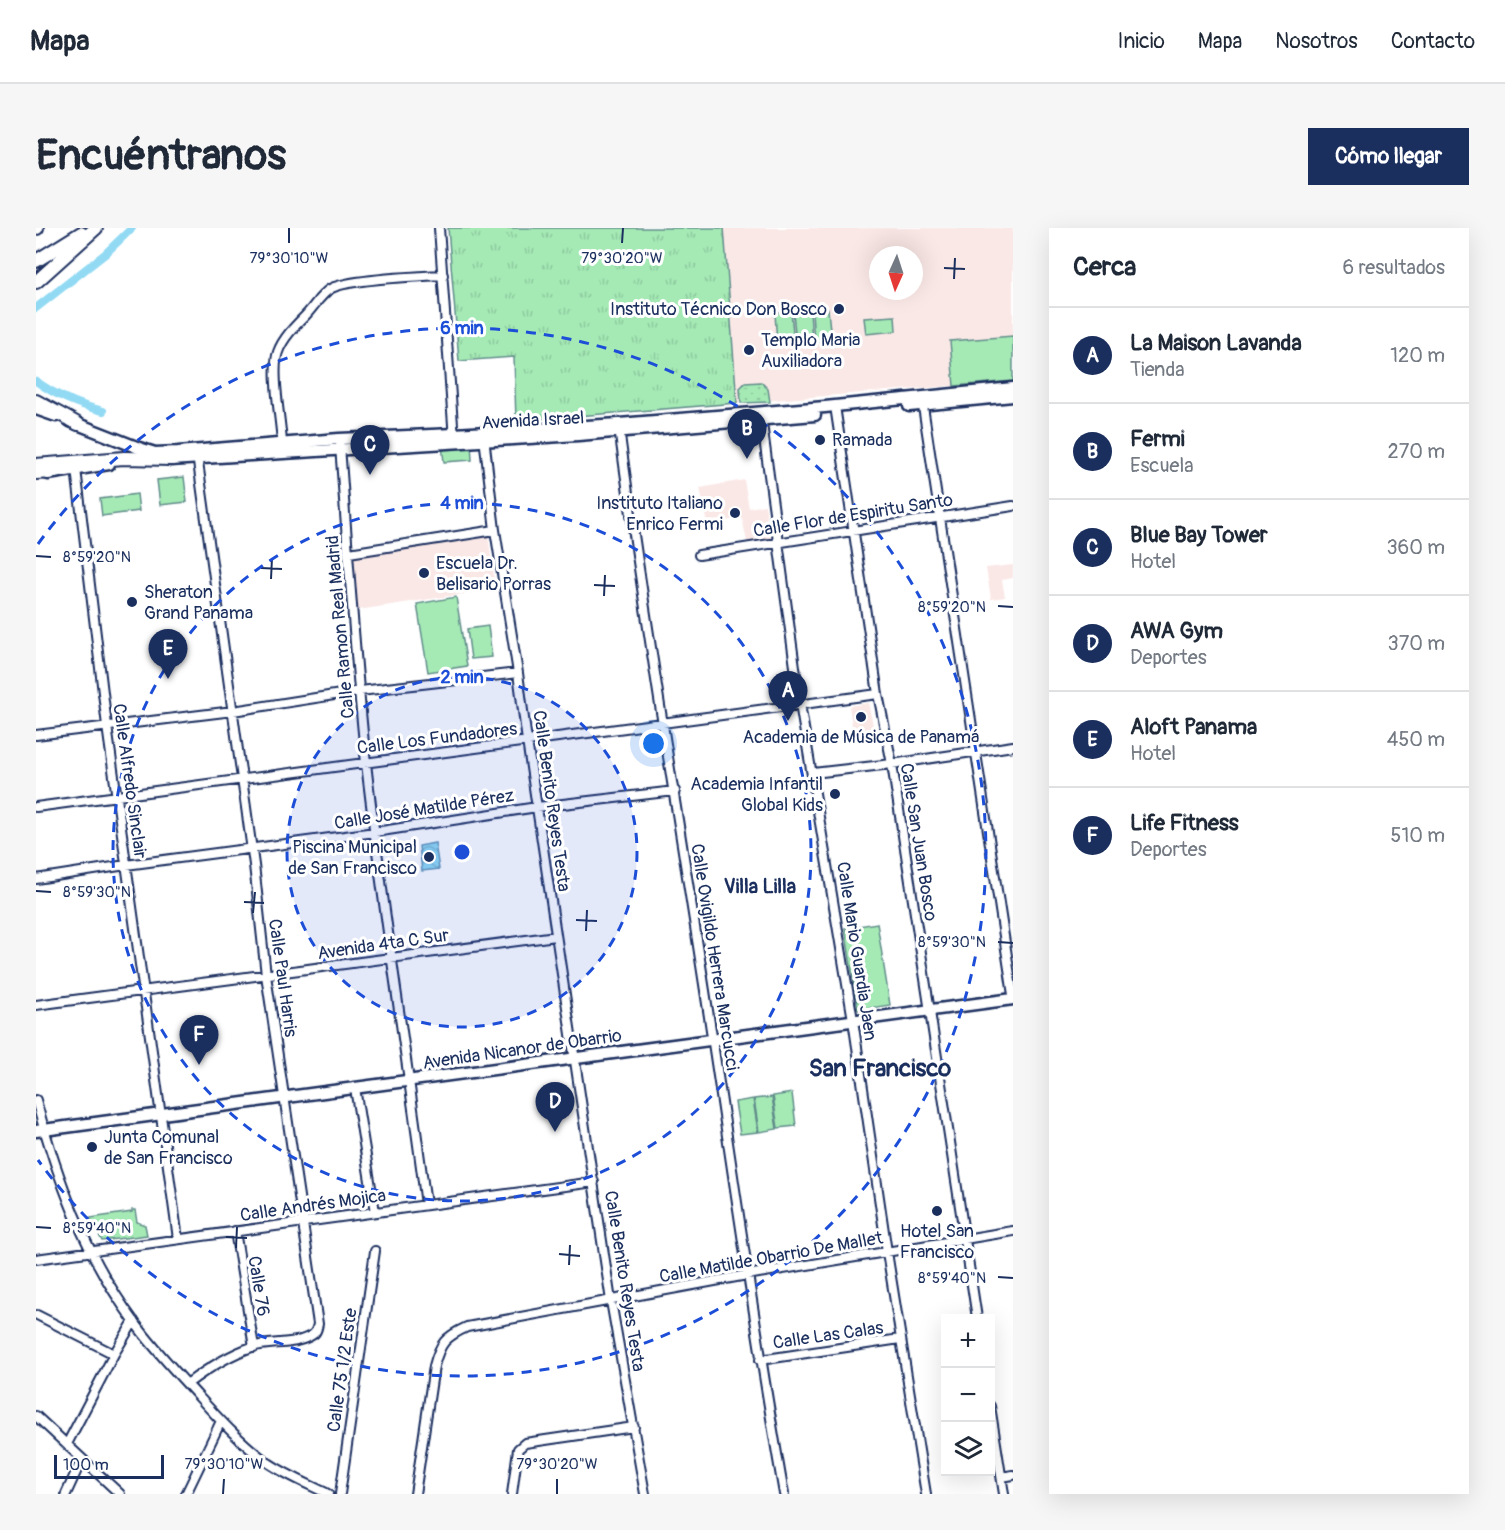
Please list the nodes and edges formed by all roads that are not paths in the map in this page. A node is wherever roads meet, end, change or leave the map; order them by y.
1 (88, 228) edge
2 (96, 228) edge
3 (439, 228) edge
4 (36, 261) edge
5 (443, 276) junction
6 (36, 282) edge
7 (1013, 388) edge
8 (1013, 396) edge
9 (36, 401) edge
10 (922, 401) junction
11 (36, 409) edge
12 (835, 409) junction
13 (760, 416) junction
14 (78, 424) junction
15 (619, 428) junction
16 (484, 436) junction
17 (454, 438) junction
18 (282, 443) junction
19 (340, 444) junction
20 (155, 453) junction
21 (197, 455) junction
22 (36, 459) edge
23 (172, 459) junction
24 (36, 465) edge
25 (76, 469) junction
26 (54, 472) joint
27 (36, 476) edge
28 (1013, 506) edge
29 (939, 517) junction
30 (495, 530) junction
31 (852, 531) junction
32 (778, 542) junction
33 (349, 553) junction
34 (699, 555) dead end
35 (518, 673) junction
36 (360, 691) junction
37 (878, 694) junction
38 (800, 704) junction
39 (233, 711) junction
40 (664, 722) junction
41 (107, 726) junction
42 (36, 735) edge
43 (527, 741) junction
44 (1013, 746) edge
45 (975, 751) junction
46 (366, 762) junction
47 (892, 764) junction
48 (813, 773) junction
49 (241, 779) junction
50 (675, 791) junction
51 (117, 795) junction
52 (36, 807) edge
53 (537, 807) junction
54 (375, 832) junction
55 (251, 849) junction
56 (126, 865) junction
57 (36, 879) edge
58 (556, 936) junction
59 (391, 958) junction
60 (266, 975) junction
61 (144, 990) junction
62 (1013, 997) edge
63 (36, 1005) edge
64 (930, 1009) junction
65 (853, 1020) junction
66 (713, 1039) junction
67 (575, 1058) junction
68 (410, 1081) junction
69 (355, 1088) junction
70 (284, 1098) junction
71 (36, 1100) edge
72 (161, 1114) junction
73 (40, 1130) edge
74 (594, 1182) junction
75 (426, 1205) junction
76 (375, 1212) junction
77 (302, 1222) junction
78 (235, 1231) junction
79 (1013, 1231) edge
80 (178, 1239) junction
81 (964, 1239) junction
82 (91, 1251) junction
83 (375, 1251) dead end
84 (887, 1252) junction
85 (36, 1259) edge
86 (747, 1275) junction
87 (611, 1300) junction
88 (976, 1314) edge
89 (37, 1315) edge
90 (134, 1321) junction
91 (900, 1339) junction
92 (254, 1347) junction
93 (114, 1354) junction
94 (760, 1360) junction
95 (187, 1384) junction
96 (36, 1416) edge
97 (221, 1421) junction
98 (993, 1422) edge
99 (634, 1427) junction
100 (67, 1444) junction
101 (82, 1459) junction
102 (1013, 1475) edge
103 (1002, 1477) junction
104 (66, 1494) edge
105 (120, 1494) edge
106 (186, 1494) edge
107 (328, 1494) edge
108 (340, 1494) edge
109 (415, 1494) edge
110 (512, 1494) edge
111 (645, 1494) edge
112 (784, 1494) edge
113 (926, 1494) edge
114 (1004, 1494) edge

1 - 4 highway
2 - 6 highway
3 - 5 street
5 - 17 street
5 - 18 street
7 - 10 main road, Avenida Israel
8 - 10 main road, Avenida Israel
9 - 14 highway
10 - 12 main road, Avenida Israel
10 - 29 street
11 - 14 main road
12 - 13 main road, Avenida Israel
12 - 31 street, Calle San Juan Bosco
13 - 15 main road, Avenida Israel
13 - 32 street, Calle Mario Guardia Jaen
14 - 20 main road
15 - 16 main road, Avenida Israel
15 - 40 street, Calle Ovigildo Herrera Marcucci
16 - 17 main road, Avenida Israel
16 - 30 street, Calle Benito Reyes Testa
17 - 19 main road, Avenida Israel
18 - 19 main road, Avenida Israel
18 - 21 main road, Avenida Israel
19 - 21 main road, Avenida Israel
19 - 33 street, Calle Ramon Real Madrid
20 - 21 main road
20 - 22 highway
21 - 23 main road, Avenida Israel
21 - 39 street, Calle Paul Harris
23 - 24 highway
23 - 25 main road, Avenida Israel
25 - 26 main road, Avenida Israel
25 - 41 street, Calle Alfredo Sinclair
26 - 27 highway
28 - 29 street, Calle Flor de Espiritu Santo
29 - 31 street, Calle Flor de Espiritu Santo
29 - 45 street
30 - 33 street
30 - 35 street, Calle Benito Reyes Testa
31 - 32 street, Calle Flor de Espiritu Santo
31 - 37 street, Calle San Juan Bosco
32 - 34 street, Calle Flor de Espiritu Santo
32 - 38 street, Calle Mario Guardia Jaen
33 - 36 street, Calle Ramon Real Madrid
35 - 36 street
35 - 43 street, Calle Benito Reyes Testa
36 - 39 street
36 - 46 street, Calle Ramon Real Madrid
37 - 38 street, Calle Los Fundadores
37 - 47 street, Calle San Juan Bosco
38 - 40 street, Calle Los Fundadores
38 - 48 street, Calle Mario Guardia Jaen
39 - 41 street
39 - 49 street, Calle Paul Harris
40 - 43 street, Calle Los Fundadores
40 - 50 street, Calle Ovigildo Herrera Marcucci
41 - 42 street
41 - 51 street, Calle Alfredo Sinclair
43 - 46 street, Calle Los Fundadores
43 - 53 street, Calle Benito Reyes Testa
44 - 45 street
45 - 47 street
45 - 62 street
46 - 49 street, Calle Los Fundadores
46 - 54 street, Calle Ramon Real Madrid
47 - 48 street
47 - 64 street, Calle San Juan Bosco
48 - 65 street, Calle Mario Guardia Jaen
49 - 51 street, Calle Los Fundadores
49 - 55 street, Calle Paul Harris
50 - 53 street, Calle José Matilde Pérez
50 - 66 street, Calle Ovigildo Herrera Marcucci
51 - 52 street, Calle Los Fundadores
51 - 56 street, Calle Alfredo Sinclair
53 - 54 street, Calle José Matilde Pérez
53 - 58 street, Calle Benito Reyes Testa
54 - 55 street, Calle José Matilde Pérez
54 - 59 street, Calle Ramon Real Madrid
55 - 56 street, Calle José Matilde Pérez
55 - 60 street, Calle Paul Harris
56 - 57 street, Calle José Matilde Pérez
56 - 61 street, Calle Alfredo Sinclair
58 - 59 street, Avenida 4ta C Sur
58 - 67 street, Calle Benito Reyes Testa
59 - 60 street, Avenida 4ta C Sur
59 - 68 street, Calle Ramon Real Madrid
60 - 61 street, Avenida 4ta C Sur
60 - 70 street, Calle Paul Harris
61 - 63 street, Avenida 4ta C Sur
61 - 72 street, Calle Alfredo Sinclair
62 - 64 main road, Avenida Nicanor de Obarrio
64 - 65 main road, Avenida Nicanor de Obarrio
64 - 81 street, Calle San Juan Bosco
65 - 66 main road, Avenida Nicanor de Obarrio
65 - 84 street, Calle Mario Guardia Jaen
66 - 67 main road, Avenida Nicanor de Obarrio
66 - 86 street, Calle Ovigildo Herrera Marcucci
67 - 68 main road, Avenida Nicanor de Obarrio
67 - 74 street, Calle Benito Reyes Testa
68 - 69 main road, Avenida Nicanor de Obarrio
68 - 75 street, Calle Ramon Real Madrid
69 - 70 main road, Avenida Nicanor de Obarrio
69 - 76 street
70 - 72 main road, Avenida Nicanor de Obarrio
70 - 77 street, Calle Paul Harris
71 - 73 street
72 - 73 main road, Avenida Nicanor de Obarrio
72 - 80 street, Calle Alfredo Sinclair
73 - 82 street
74 - 75 street, Calle Andrés Mojica
74 - 87 street, Calle Benito Reyes Testa
75 - 76 street, Calle Andrés Mojica
76 - 77 street, Calle Andrés Mojica
77 - 78 street, Calle Andrés Mojica
77 - 92 street, Calle Paul Harris
78 - 80 street, Calle Andrés Mojica
78 - 92 street, Calle 76
79 - 81 street, Calle Matilde Obarrio De Mallet
80 - 82 street, Calle Andrés Mojica
81 - 84 street, Calle Matilde Obarrio De Mallet
81 - 88 street, Calle San Juan Bosco
82 - 85 street, Calle Andrés Mojica
82 - 90 street
83 - 108 street, Calle 75 1/2 Este
84 - 86 street, Calle Matilde Obarrio De Mallet
84 - 91 street, Calle Mario Guardia Jaen
86 - 87 street, Calle Matilde Obarrio De Mallet
86 - 94 street, Calle Ovigildo Herrera Marcucci
87 - 99 street, Calle Benito Reyes Testa
87 - 109 street, Calle Matilde Obarrio De Mallet
89 - 93 street
90 - 93 street
90 - 95 street
91 - 94 street, Calle Las Calas
91 - 113 street, Calle Mario Guardia Jaen
92 - 95 street, Calle Paul Harris
93 - 100 street
94 - 112 street, Calle Ovigildo Herrera Marcucci
95 - 97 street
96 - 100 street
97 - 106 street
97 - 107 street
98 - 103 street
99 - 110 street
99 - 111 street, Calle Benito Reyes Testa
100 - 101 street
101 - 104 street
101 - 105 street
102 - 103 street
103 - 114 street

